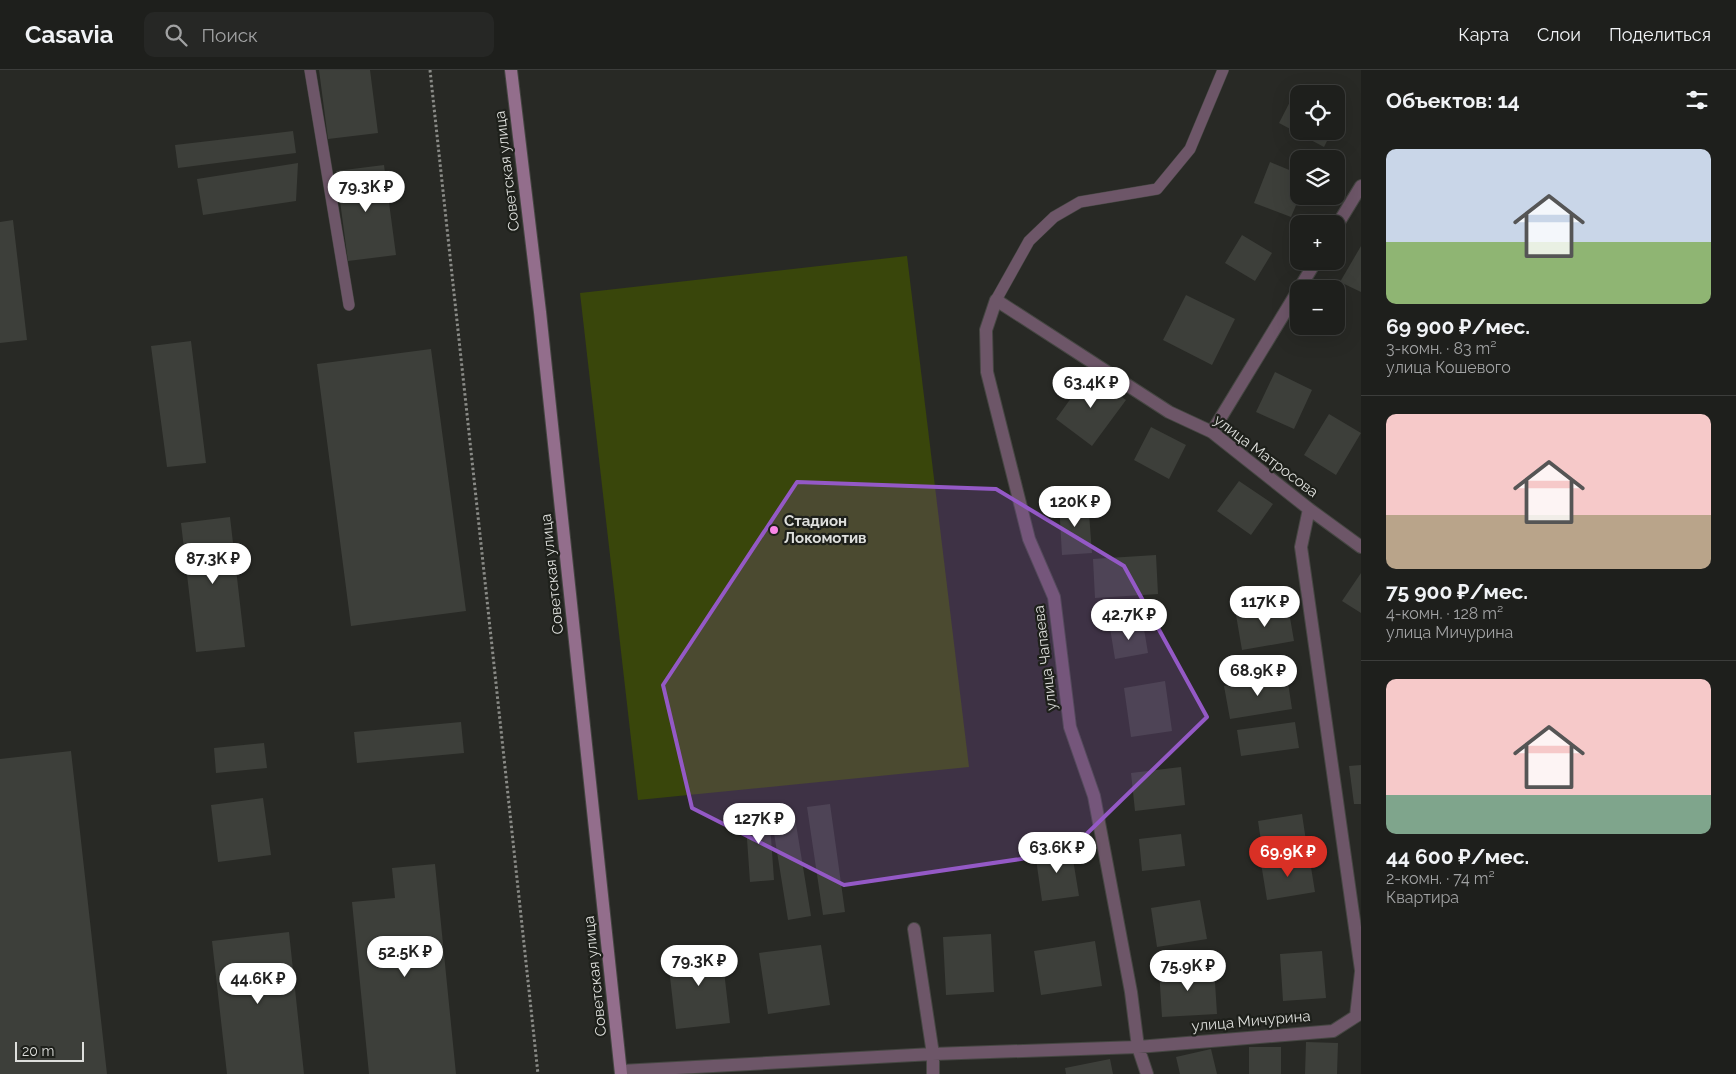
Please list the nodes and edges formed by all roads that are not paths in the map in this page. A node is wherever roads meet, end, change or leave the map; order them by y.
1 (310, 70) edge
2 (511, 70) edge
3 (1223, 70) edge
4 (1361, 186) edge
5 (1343, 215) edge
6 (996, 300) junction
7 (1290, 304) edge
8 (349, 305) dead end
9 (1212, 432) junction
10 (1309, 509) junction
11 (1361, 547) edge
12 (914, 929) dead end
13 (1361, 971) edge
14 (1359, 1014) edge
15 (1138, 1047) junction
16 (933, 1054) junction
17 (621, 1072) edge
18 (933, 1074) edge
19 (1147, 1074) edge

1 - 8 lane
2 - 17 main road, Советская улица
3 - 6 lane
4 - 5 street
6 - 9 street, улица Матросова
6 - 15 street, улица Чапаева
7 - 9 street
9 - 10 street, улица Матросова
10 - 11 street, улица Матросова
10 - 13 street
12 - 16 street
13 - 14 street
14 - 15 street, улица Мичурина
15 - 16 street, улица Мичурина
15 - 19 street, улица Чапаева
16 - 17 street, улица Мичурина
16 - 18 street

